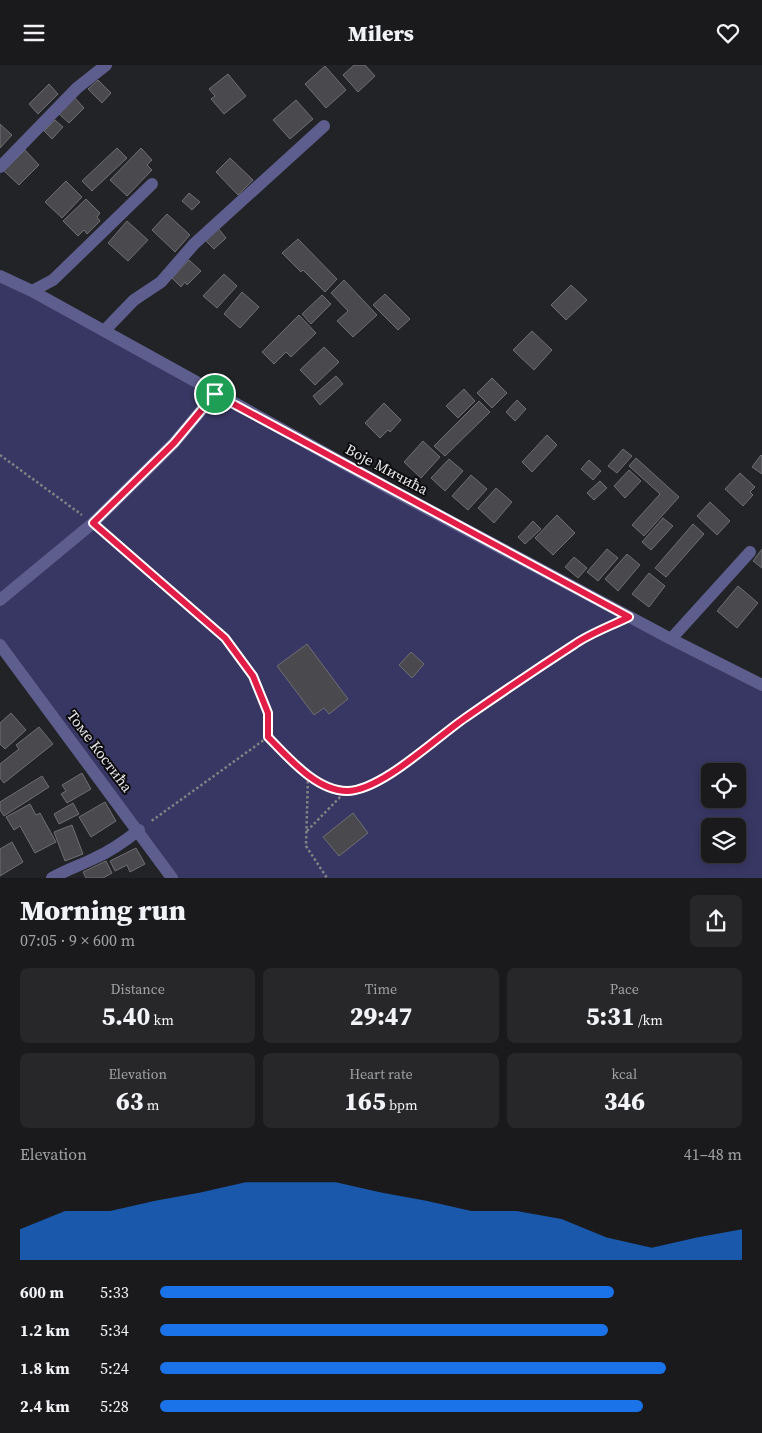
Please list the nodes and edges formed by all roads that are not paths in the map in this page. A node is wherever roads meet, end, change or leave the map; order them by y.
1 (106, 65) edge
2 (324, 126) dead end
3 (0, 167) edge
4 (152, 184) dead end
5 (0, 275) edge
6 (32, 291) junction
7 (104, 331) junction
8 (215, 394) junction
9 (750, 552) dead end
10 (0, 599) edge
11 (671, 639) junction
12 (0, 645) edge
13 (762, 685) edge
14 (139, 831) junction
15 (52, 878) edge
16 (172, 878) edge

1 - 3 street
2 - 7 street
4 - 6 street
5 - 6 street, Воје Мичића
6 - 7 street, Воје Мичића
7 - 8 street, Воје Мичића
8 - 10 street
8 - 11 street, Воје Мичића
9 - 11 street
11 - 13 street, Воје Мичића
12 - 14 street, Томе Костића
14 - 15 street
14 - 16 street, Томе Костића

